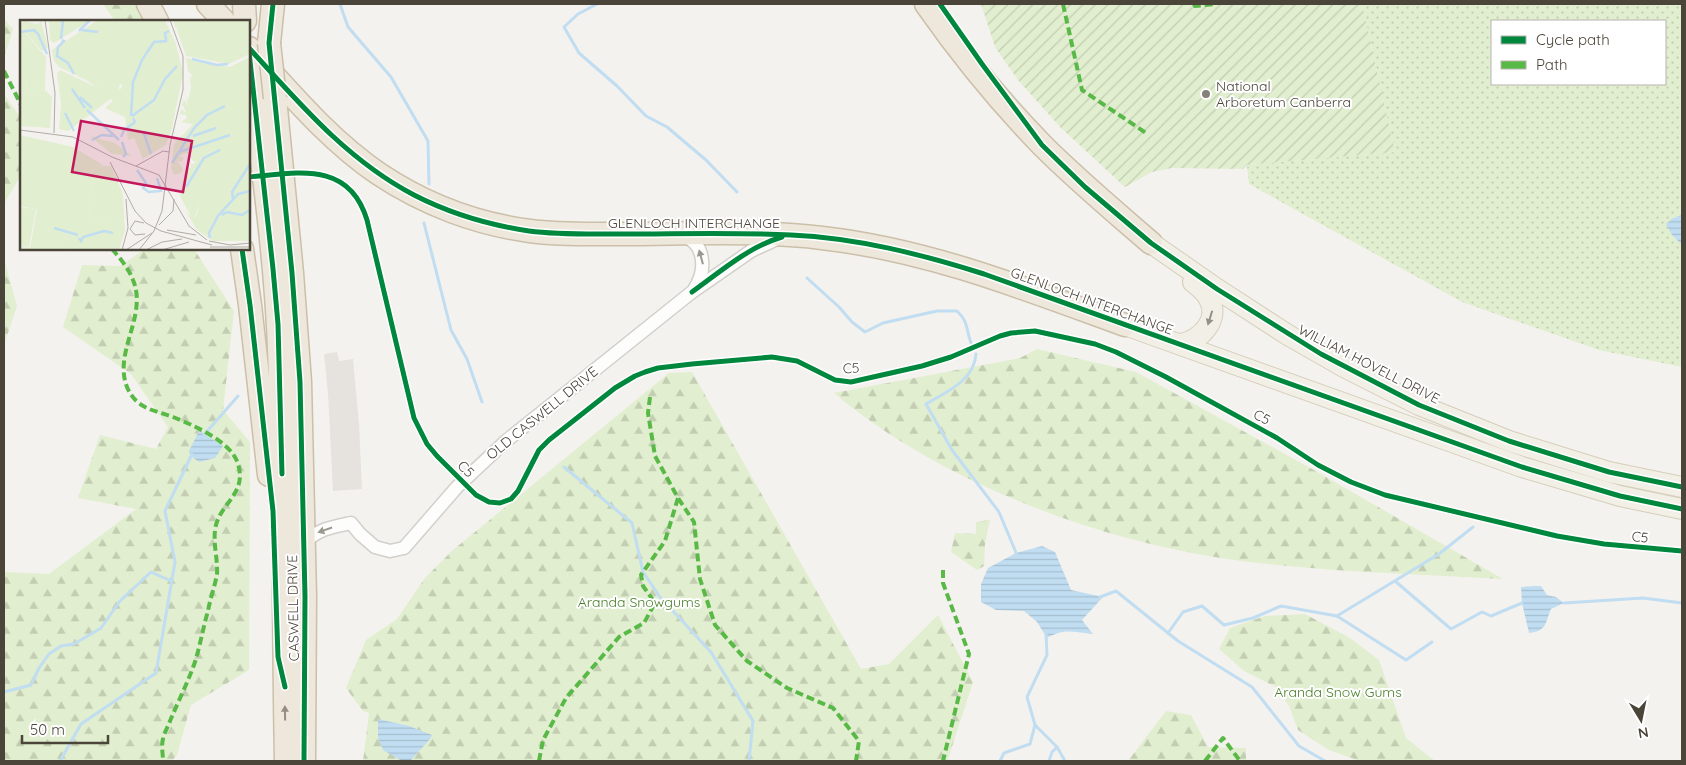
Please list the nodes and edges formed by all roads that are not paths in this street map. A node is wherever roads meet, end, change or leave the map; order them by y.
1 (148, 4) edge
2 (208, 4) edge
3 (264, 4) edge
4 (273, 4) edge
5 (926, 4) edge
6 (940, 4) edge
7 (240, 16) edge
8 (156, 20) edge
9 (254, 54) edge
10 (1042, 145) junction
11 (674, 234) junction
12 (791, 235) junction
13 (1151, 244) junction
14 (242, 250) edge
15 (692, 292) junction
16 (1125, 325) joint
17 (1181, 344) junction
18 (1682, 488) edge
19 (1682, 509) edge
20 (303, 544) junction
21 (285, 687) junction
22 (286, 761) edge
23 (304, 761) edge

1 - 8 highway
2 - 7 highway
3 - 9 highway
4 - 9 highway
5 - 10 highway
6 - 10 highway
9 - 11 highway, GLENLOCH INTERCHANGE
9 - 20 highway, bridge
9 - 21 highway
10 - 13 highway
11 - 12 highway, GLENLOCH INTERCHANGE
15 -> 11 street, OLD CASWELL DRIVE
12 - 15 street, OLD CASWELL DRIVE
12 - 16 highway, GLENLOCH INTERCHANGE
13 -> 17 main road
13 - 18 main road, WILLIAM HOVELL DRIVE
14 - 21 highway
15 -> 20 street, OLD CASWELL DRIVE
16 - 17 main road, GLENLOCH INTERCHANGE
17 - 19 main road
20 - 23 highway, CASWELL DRIVE
22 -> 21 highway

